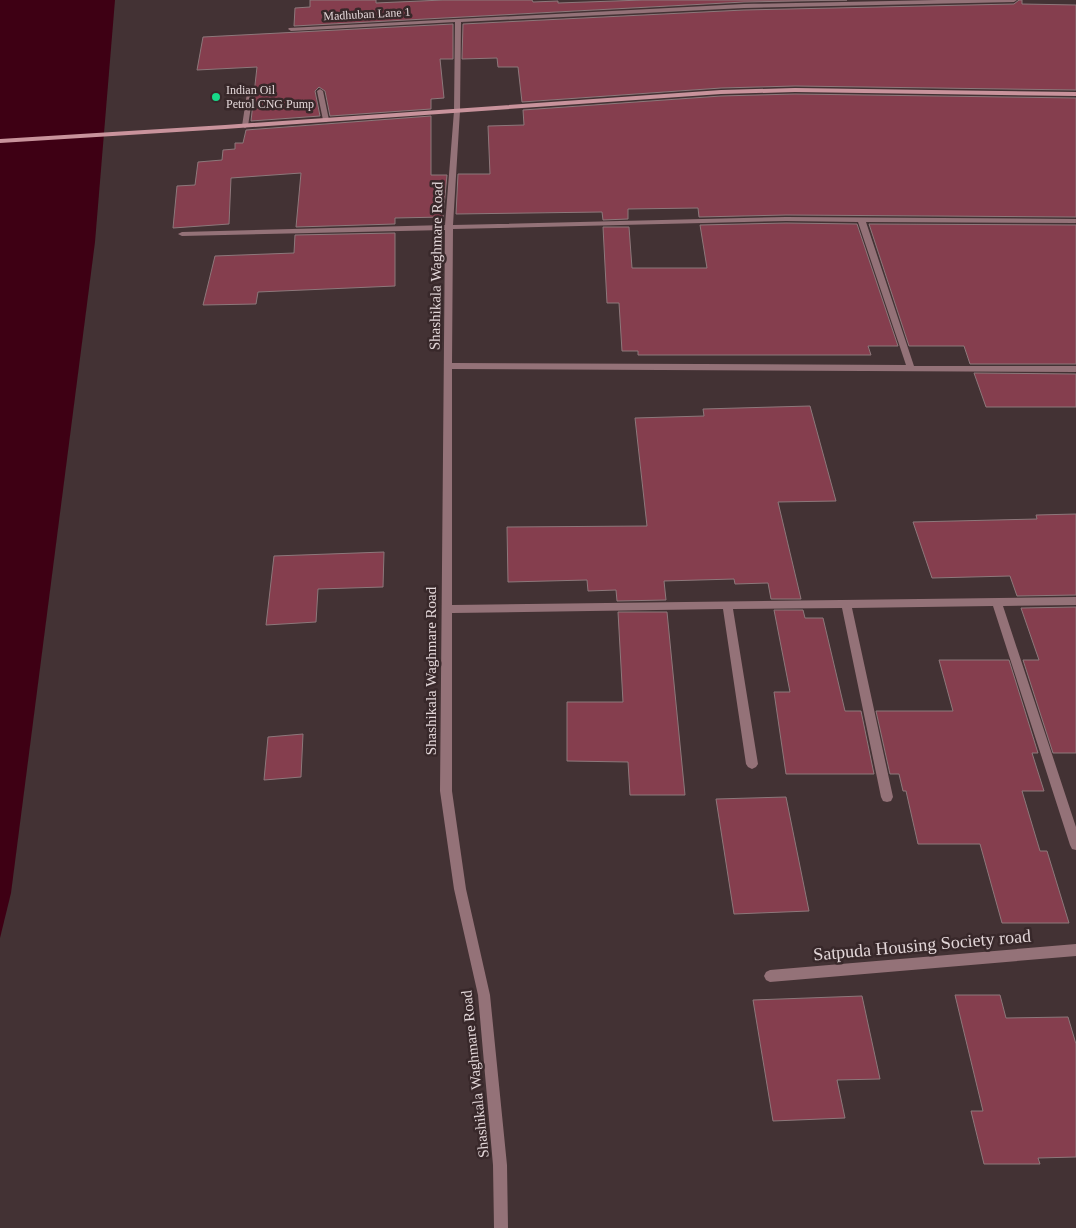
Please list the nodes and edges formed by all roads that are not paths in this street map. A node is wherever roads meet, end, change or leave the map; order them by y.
1 (1014, 0) edge
2 (458, 20) junction
3 (291, 29) dead end
4 (320, 91) dead end
5 (250, 93) dead end
6 (1076, 94) edge
7 (457, 111) junction
8 (326, 120) junction
9 (245, 126) junction
10 (0, 140) edge
11 (861, 219) junction
12 (1076, 221) edge
13 (449, 227) junction
14 (182, 234) dead end
15 (448, 366) junction
16 (911, 368) junction
17 (1076, 369) edge
18 (1076, 601) edge
19 (997, 602) junction
20 (846, 604) junction
21 (727, 605) junction
22 (447, 609) junction
23 (752, 764) dead end
24 (887, 797) dead end
25 (1076, 845) edge
26 (1076, 950) edge
27 (770, 976) dead end
28 (501, 1228) edge

1 - 2 street, Madhuban Lane 1
2 - 3 street, Madhuban Lane 1
2 - 7 street, Shashikala Waghmare Road
4 - 8 street
5 - 9 street
6 - 7 street
7 - 8 street
7 - 13 street, Shashikala Waghmare Road
8 - 9 street
9 - 10 street
11 - 12 street
11 - 13 street
11 - 16 street
13 - 14 street
13 - 15 street, Shashikala Waghmare Road
15 - 16 street
15 - 22 street, Shashikala Waghmare Road
16 - 17 street
18 - 19 street
19 - 20 street
19 - 25 street
20 - 21 street
20 - 24 street
21 - 22 street
21 - 23 street
22 - 28 street, Shashikala Waghmare Road
26 - 27 street, Satpuda Housing Society road

